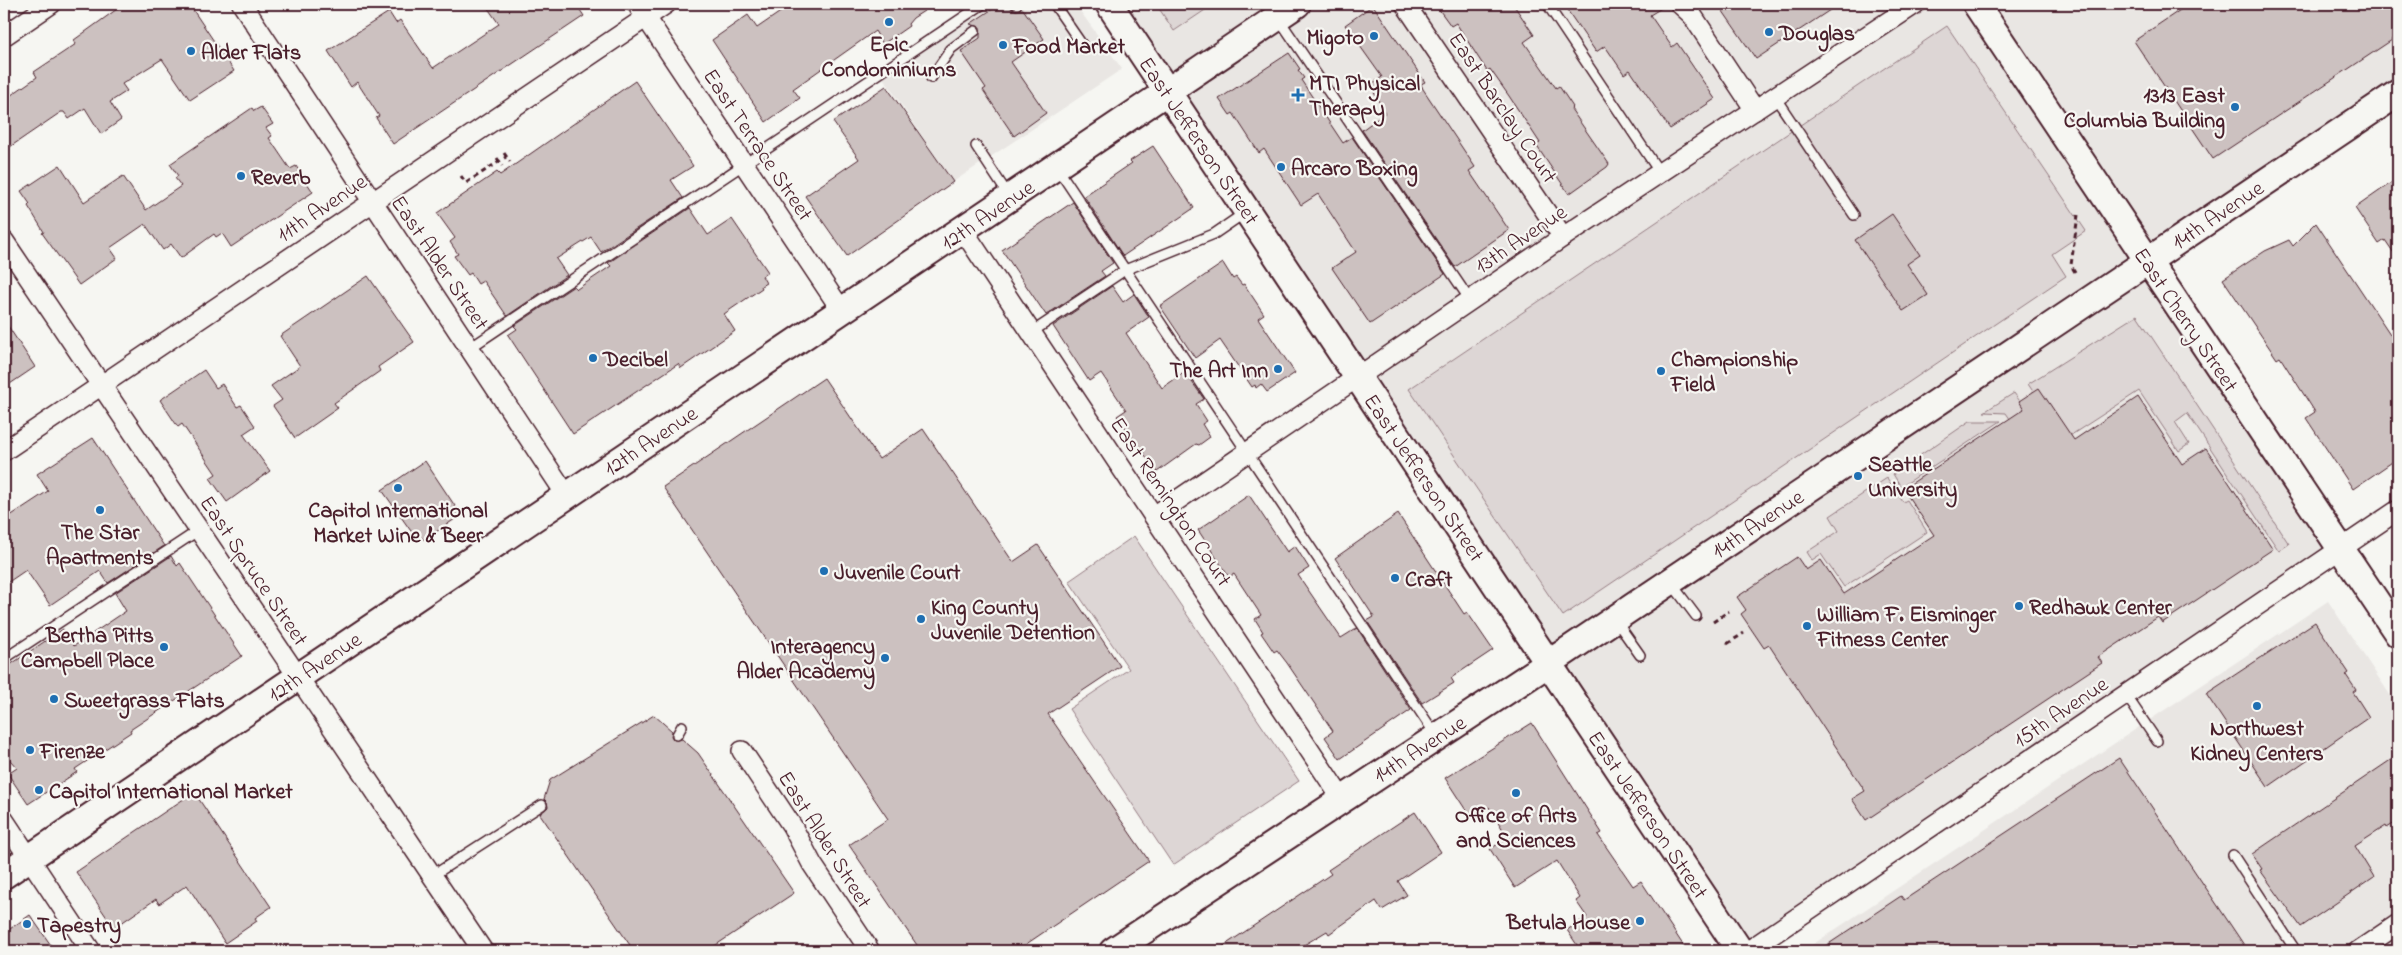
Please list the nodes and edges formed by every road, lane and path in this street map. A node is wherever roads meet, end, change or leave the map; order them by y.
1 (52, 4) edge
2 (242, 4) edge
3 (666, 4) edge
4 (983, 4) edge
5 (1054, 4) edge
6 (1108, 4) edge
7 (1405, 4) edge
8 (1547, 4) edge
9 (1680, 4) edge
10 (1915, 4) edge
11 (1976, 4) edge
12 (1287, 10) edge
13 (641, 11) edge
14 (975, 31) dead end
15 (4, 36) edge
16 (1085, 49) dead end
17 (931, 78) dead end
18 (1168, 91) junction
19 (2398, 93) edge
20 (1775, 97) junction
21 (1755, 110) junction
22 (976, 146) dead end
23 (498, 160) junction
24 (510, 162) dead end
25 (744, 164) junction
26 (502, 166) dead end
27 (1057, 166) junction
28 (1660, 173) junction
29 (461, 176) dead end
30 (1010, 198) junction
31 (373, 202) junction
32 (1247, 211) junction
33 (1854, 215) dead end
34 (2078, 215) dead end
35 (963, 230) junction
36 (1563, 237) junction
37 (4, 241) edge
38 (2148, 260) junction
39 (1125, 270) junction
40 (2075, 272) dead end
41 (1470, 300) junction
42 (842, 311) junction
43 (1032, 332) junction
44 (470, 348) junction
45 (1358, 377) junction
46 (101, 384) junction
47 (4, 451) edge
48 (1247, 452) junction
49 (567, 496) junction
50 (2398, 510) edge
51 (1154, 516) junction
52 (199, 530) junction
53 (2341, 549) junction
54 (1670, 581) junction
55 (1729, 611) dead end
56 (1696, 616) dead end
57 (1615, 619) junction
58 (1713, 622) dead end
59 (1744, 633) dead end
60 (2398, 634) edge
61 (1727, 644) dead end
62 (1640, 656) dead end
63 (4, 659) edge
64 (1549, 664) junction
65 (298, 677) junction
66 (2126, 695) junction
67 (682, 726) dead end
68 (677, 735) dead end
69 (1437, 736) junction
70 (2157, 741) dead end
71 (742, 752) dead end
72 (1342, 799) junction
73 (542, 805) dead end
74 (4, 820) edge
75 (2233, 855) dead end
76 (29, 858) junction
77 (4, 875) edge
78 (432, 876) junction
79 (2398, 924) edge
80 (90, 951) edge
81 (483, 951) edge
82 (870, 951) edge
83 (1113, 951) edge
84 (1740, 951) edge
85 (1748, 951) edge
86 (2296, 951) edge
87 (2358, 951) edge

1 - 15 street
2 - 31 street, East Alder Street
3 - 13 street, 11th Avenue
4 - 25 lane
5 - 16 lane
6 - 18 street, East Jefferson Street
7 - 36 street, East Barclay Court
8 - 28 lane
9 - 21 street
10 - 20 street, 13th Avenue
11 - 38 street, East Cherry Street
12 - 18 street, 12th Avenue
12 - 41 lane
13 - 25 street, East Terrace Street
13 - 31 street, 11th Avenue
14 - 17 lane
18 - 27 street, 12th Avenue
18 - 32 street, East Jefferson Street
19 - 38 street, 14th Avenue
20 - 21 street, 13th Avenue
20 - 33 lane
21 - 28 street, 13th Avenue
22 - 30 lane
23 - 24 path
23 - 26 path
23 - 29 path
25 - 42 street, East Terrace Street
25 - 44 lane
27 - 30 street, 12th Avenue
27 - 39 lane
28 - 36 street, 13th Avenue
30 - 35 street, 12th Avenue
31 - 44 street, East Alder Street
31 - 46 street, 11th Avenue
32 - 39 lane
32 - 45 street, East Jefferson Street
34 - 40 path
35 - 42 street, 12th Avenue
35 - 43 street, East Remington Court
36 - 41 street, 13th Avenue
37 - 46 street, East Spruce Street
38 - 53 street, East Cherry Street
38 - 54 street, 14th Avenue
39 - 43 lane
39 - 48 lane
41 - 45 street, 13th Avenue
42 - 49 street, 12th Avenue
43 - 51 street, East Remington Court
44 - 49 street, East Alder Street
45 - 48 street, 13th Avenue
45 - 64 street, East Jefferson Street
46 - 47 street, 11th Avenue
46 - 52 street, East Spruce Street
48 - 51 street, 13th Avenue
48 - 69 lane
49 - 65 street, 12th Avenue
50 - 53 street, 15th Avenue
51 - 72 street, East Remington Court
52 - 63 lane
52 - 65 street, East Spruce Street
53 - 60 street, East Cherry Street
53 - 66 street, 15th Avenue
54 - 56 lane
54 - 57 street, 14th Avenue
55 - 58 path
57 - 62 lane
57 - 64 street, 14th Avenue
59 - 61 path
64 - 69 street, 14th Avenue
64 - 84 street, East Jefferson Street
65 - 76 street, 12th Avenue
65 - 78 street, East Spruce Street
66 - 70 lane
66 - 85 street, 15th Avenue
67 - 68 lane
69 - 72 street, 14th Avenue
71 - 82 street, East Alder Street
72 - 83 street, 14th Avenue
73 - 78 lane
74 - 76 street
75 - 86 lane
76 - 77 street, 12th Avenue
76 - 80 street
78 - 81 street, East Spruce Street
79 - 87 street

